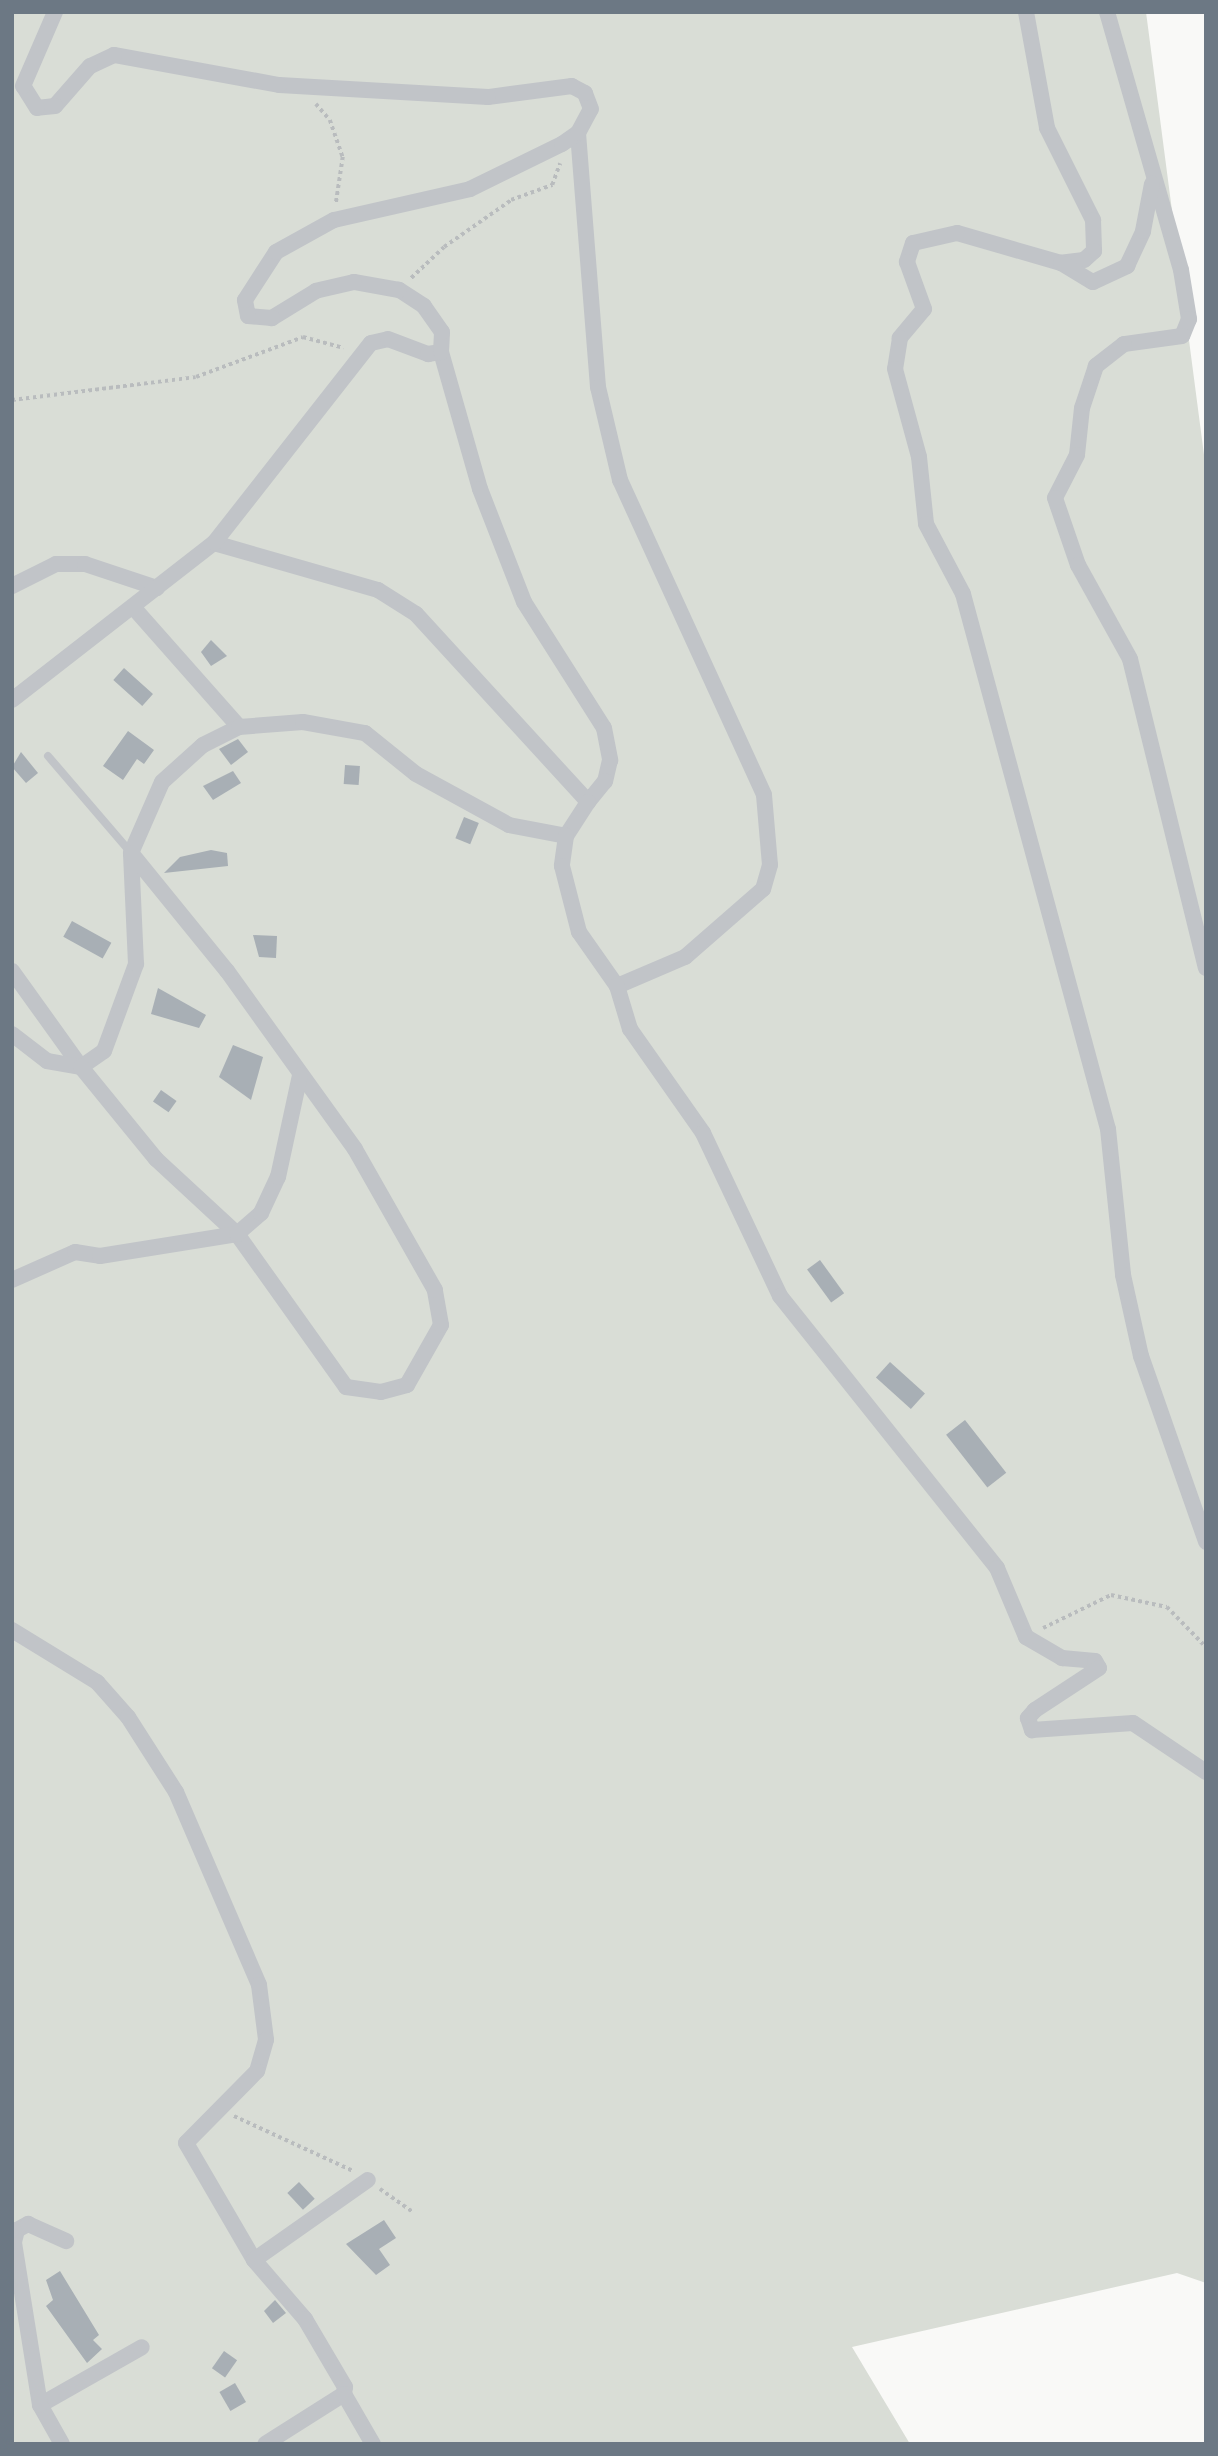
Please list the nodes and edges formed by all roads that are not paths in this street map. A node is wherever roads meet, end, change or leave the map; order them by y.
1 (55, 12) edge
2 (1026, 12) edge
3 (1107, 12) edge
4 (578, 133) junction
5 (1152, 182) junction
6 (1061, 263) junction
7 (440, 352) junction
8 (214, 543) junction
9 (12, 586) edge
10 (157, 588) junction
11 (134, 607) junction
12 (12, 700) edge
13 (239, 727) junction
14 (48, 756) dead end
15 (588, 802) junction
16 (566, 836) junction
17 (131, 853) junction
18 (1206, 968) edge
19 (12, 971) edge
20 (617, 986) junction
21 (12, 1034) edge
22 (81, 1067) junction
23 (300, 1075) junction
24 (237, 1234) junction
25 (12, 1280) edge
26 (1206, 1542) edge
27 (12, 1630) edge
28 (1206, 1772) edge
29 (368, 2180) road end
30 (66, 2241) dead end
31 (254, 2260) junction
32 (142, 2347) dead end
33 (344, 2394) junction
34 (40, 2405) junction
35 (62, 2444) edge
36 (265, 2444) edge
37 (373, 2444) edge

1 - 4 street
2 - 6 street
3 - 5 street
4 - 7 street
4 - 20 street
5 - 6 street
5 - 18 street
6 - 26 street
7 - 8 street
7 - 15 street
8 - 10 street
8 - 15 street
9 - 10 street
10 - 11 street
11 - 12 street
11 - 13 street
13 - 16 street
13 - 17 street
14 - 17 lane
15 - 16 street
16 - 20 street
17 - 22 street
17 - 23 street
19 - 22 street
20 - 28 street
21 - 22 street
22 - 24 street
23 - 24 street
23 - 24 street
24 - 25 street
27 - 31 street
29 - 31 street
30 - 34 street
31 - 33 street
32 - 34 street
33 - 36 street
33 - 37 street
34 - 35 street

